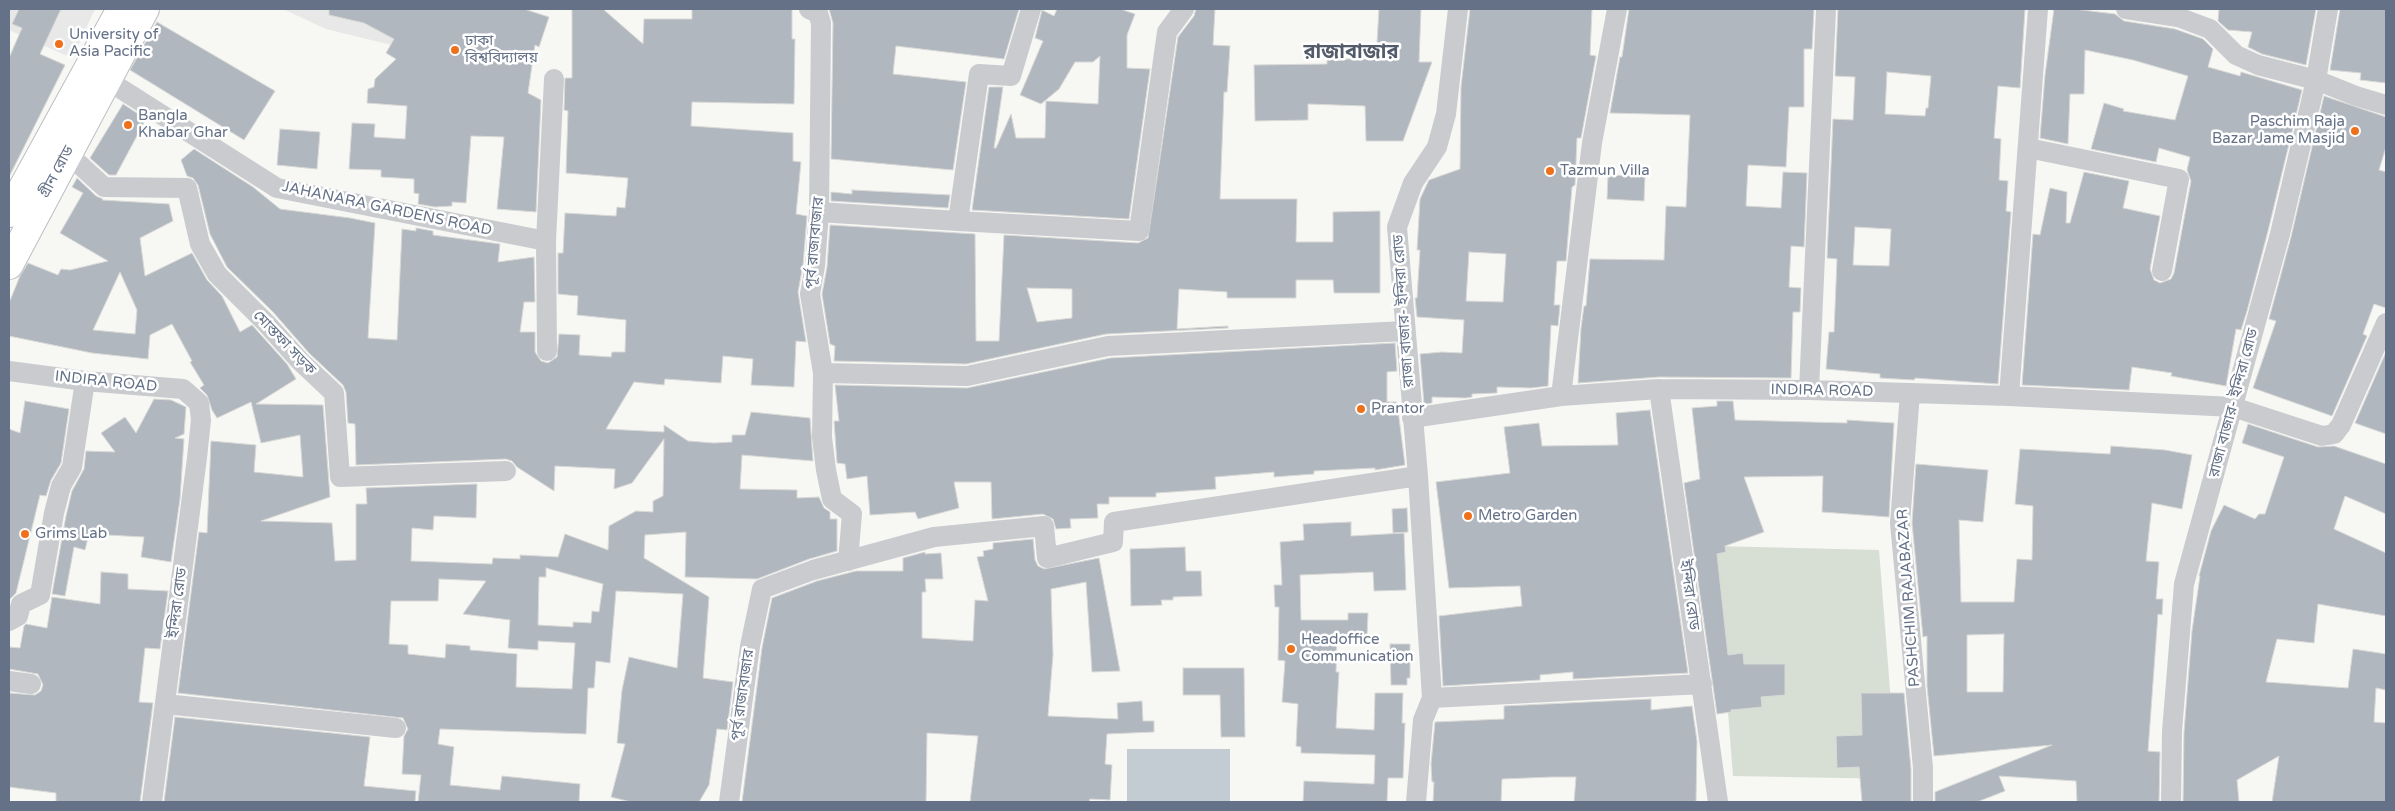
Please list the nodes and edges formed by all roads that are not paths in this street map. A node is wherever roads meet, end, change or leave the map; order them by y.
1 (121, 9) edge
2 (146, 9) edge
3 (809, 9) edge
4 (1031, 9) edge
5 (1184, 9) edge
6 (1458, 9) edge
7 (1616, 9) edge
8 (1826, 9) edge
9 (2038, 9) edge
10 (2126, 9) edge
11 (2328, 9) edge
12 (98, 75) junction
13 (554, 79) dead end
14 (2316, 80) junction
15 (2386, 105) edge
16 (2028, 148) junction
17 (67, 153) junction
18 (820, 212) junction
19 (9, 213) edge
20 (958, 221) junction
21 (546, 242) junction
22 (9, 264) edge
23 (2162, 271) dead end
24 (2386, 323) edge
25 (1404, 331) junction
26 (547, 351) dead end
27 (9, 371) edge
28 (823, 373) junction
29 (85, 381) junction
30 (1659, 389) junction
31 (1809, 390) junction
32 (1910, 393) junction
33 (1561, 396) junction
34 (2009, 396) junction
35 (199, 403) joint
36 (2233, 407) junction
37 (1412, 418) junction
38 (506, 471) dead end
39 (1418, 476) junction
40 (848, 561) junction
41 (9, 621) edge
42 (9, 682) edge
43 (31, 684) dead end
44 (1702, 684) junction
45 (1432, 698) junction
46 (165, 704) junction
47 (396, 728) dead end
48 (152, 802) edge
49 (729, 802) edge
50 (1416, 802) edge
51 (1718, 802) edge
52 (1923, 802) edge
53 (2171, 802) edge

1 - 12 main road, গ্রীন রোড
2 - 12 main road, গ্রীন রোড
3 - 18 street, পূর্ব রাজাবাজার
4 - 20 street
5 - 20 street
6 - 25 street, রাজা বাজার- ইন্দিরা রোড
7 - 33 street
8 - 31 street
9 - 16 street
10 - 14 street
11 - 14 street, রাজা বাজার- ইন্দিরা রোড
12 - 17 main road, গ্রীন রোড
12 - 19 main road, গ্রীন রোড
12 - 21 street, JAHANARA GARDENS ROAD
13 - 21 street
14 - 15 street
14 - 36 street, রাজা বাজার- ইন্দিরা রোড
16 - 23 street
16 - 34 street
17 - 22 main road, গ্রীন রোড
17 - 38 street, মোস্তফা সড়ক
18 - 20 street
18 - 28 street, পূর্ব রাজাবাজার
21 - 26 street
24 - 36 street, INDIRA ROAD
25 - 28 street
25 - 37 street, রাজা বাজার- ইন্দিরা রোড
27 - 29 street, INDIRA ROAD
28 - 40 street, পূর্ব রাজাবাজার
29 - 35 street, INDIRA ROAD
29 - 41 street
30 - 31 street, INDIRA ROAD
30 - 33 street, INDIRA ROAD
30 - 44 street, ইন্দিরা রোড
31 - 32 street, INDIRA ROAD
32 - 34 street, INDIRA ROAD
32 - 52 street, PASHCHIM RAJABAZAR
33 - 37 street, INDIRA ROAD
34 - 36 street, INDIRA ROAD
35 - 46 street, ইন্দিরা রোড
36 - 53 street, রাজা বাজার- ইন্দিরা রোড
37 - 39 street, রাজা বাজার- ইন্দিরা রোড
39 - 40 street
39 - 45 street, রাজা বাজার- ইন্দিরা রোড
40 - 49 street, পূর্ব রাজাবাজার
42 - 43 street
44 - 45 street
44 - 51 street, ইন্দিরা রোড
45 - 50 street, রাজা বাজার- ইন্দিরা রোড
46 - 47 street
46 - 48 street, ইন্দিরা রোড

